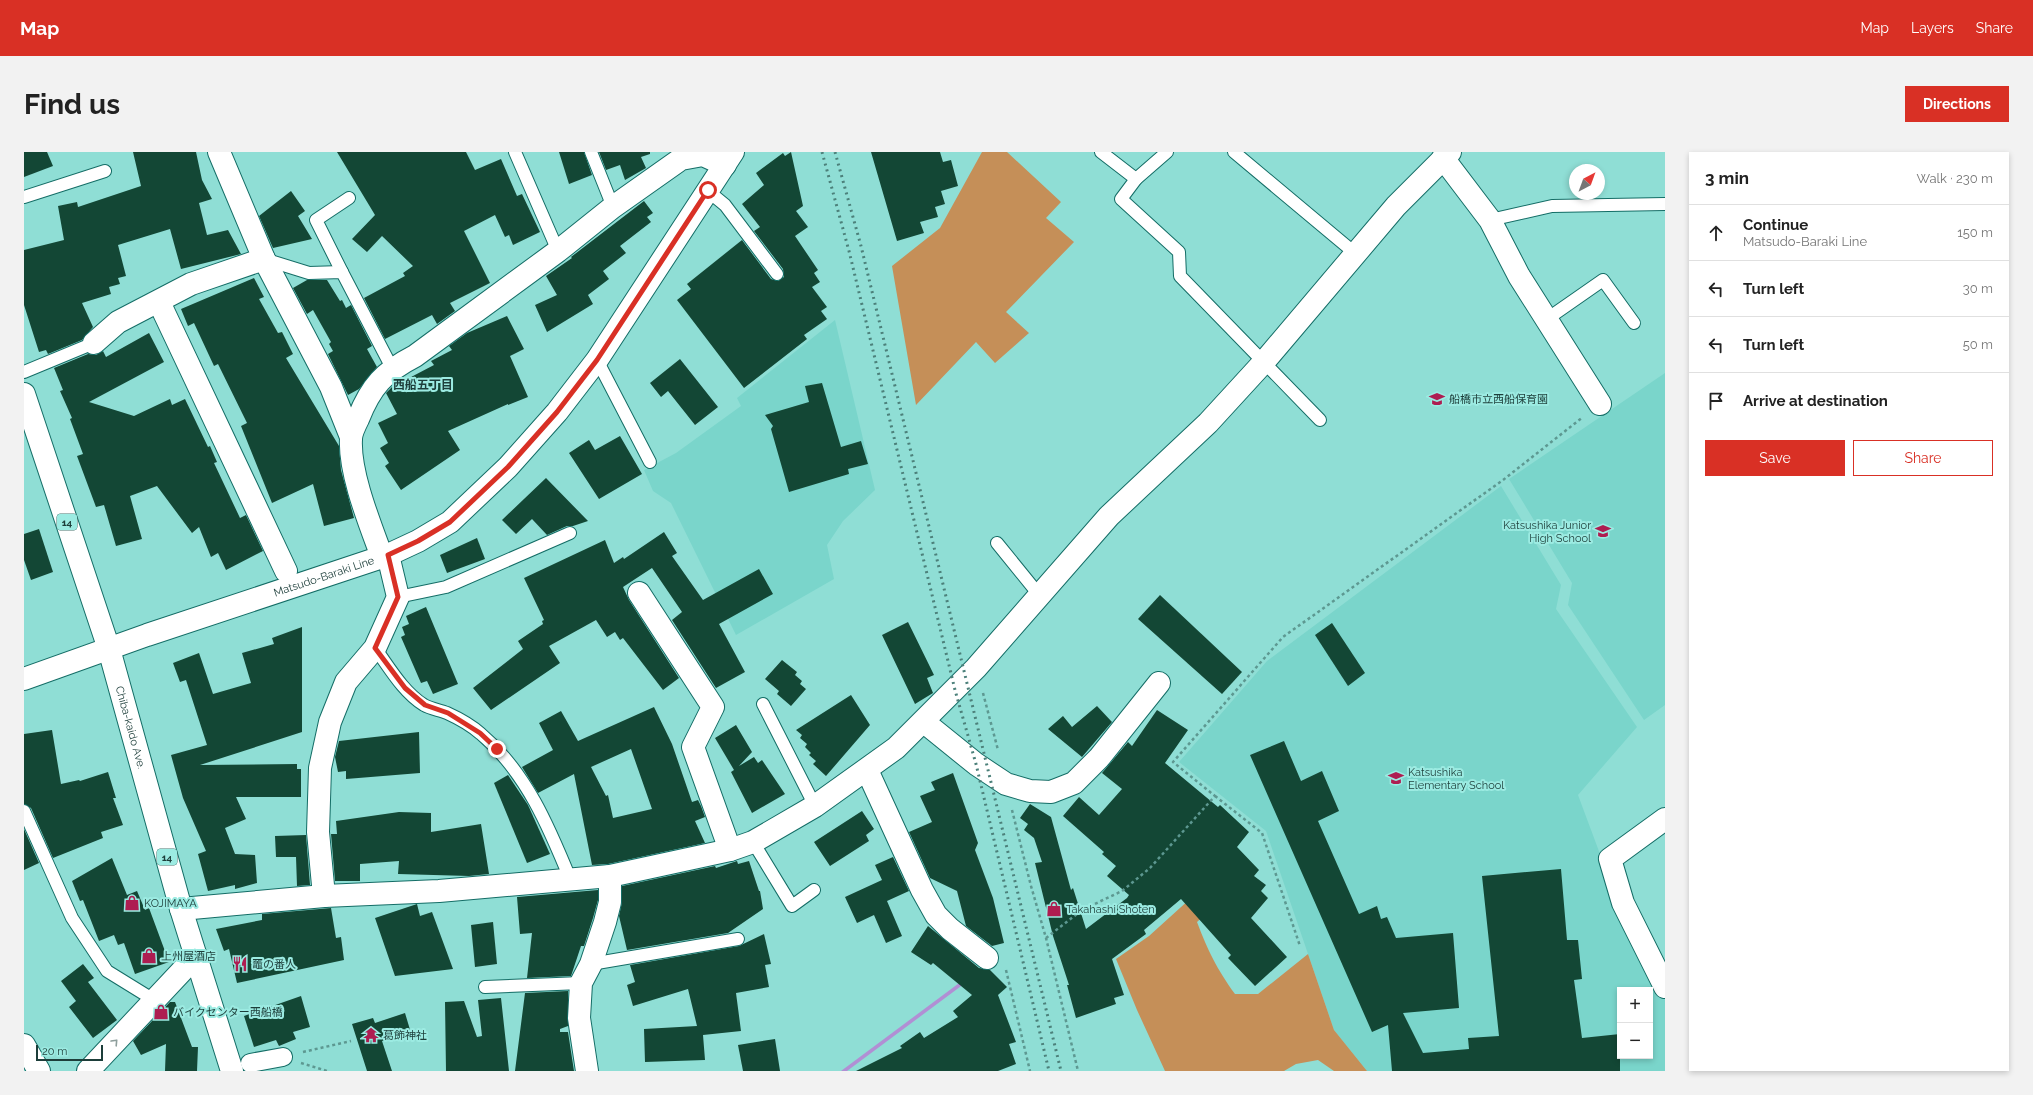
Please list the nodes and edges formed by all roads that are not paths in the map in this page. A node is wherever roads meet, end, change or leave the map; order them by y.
1 (219, 152) edge
2 (516, 152) edge
3 (591, 152) edge
4 (1101, 152) edge
5 (1167, 152) edge
6 (1234, 152) edge
7 (1446, 155) edge
8 (729, 158) edge
9 (105, 171) dead end
10 (1136, 179) junction
11 (708, 190) junction
12 (24, 197) edge
13 (349, 198) dead end
14 (1665, 204) edge
15 (613, 207) junction
16 (1490, 220) junction
17 (558, 250) junction
18 (1356, 254) junction
19 (264, 259) junction
20 (342, 272) junction
21 (777, 274) dead end
22 (159, 302) junction
23 (1547, 319) junction
24 (1634, 323) dead end
25 (94, 343) joint
26 (597, 360) junction
27 (1263, 363) junction
28 (392, 368) junction
29 (24, 372) edge
30 (24, 394) edge
31 (1600, 404) road end
32 (1320, 420) dead end
33 (351, 437) junction
34 (650, 462) dead end
35 (570, 533) dead end
36 (997, 543) dead end
37 (385, 556) junction
38 (286, 572) dead end
39 (639, 593) dead end
40 (1040, 596) junction
41 (398, 597) junction
42 (375, 648) junction
43 (109, 649) junction
44 (24, 679) edge
45 (1160, 683) dead end
46 (763, 704) dead end
47 (924, 722) junction
48 (867, 770) junction
49 (815, 806) junction
50 (24, 811) edge
51 (1665, 819) edge
52 (752, 842) junction
53 (730, 850) junction
54 (610, 876) junction
55 (571, 880) junction
56 (814, 890) dead end
57 (324, 896) junction
58 (181, 909) junction
59 (738, 939) dead end
60 (196, 956) junction
61 (987, 958) road end
62 (591, 964) junction
63 (1663, 977) edge
64 (581, 983) junction
65 (486, 987) dead end
66 (154, 1000) junction
67 (24, 1045) edge
68 (283, 1057) road end
69 (235, 1067) edge
70 (39, 1071) edge
71 (88, 1071) edge
72 (587, 1071) edge

1 - 19 main road
2 - 17 lane
3 - 15 lane
4 - 10 lane
5 - 10 lane
6 - 18 lane
7 - 16 main road
7 - 18 main road
8 - 11 main road, Matsudo-Baraki Line
8 - 15 main road
9 - 12 lane
10 - 27 lane
11 - 21 lane
11 - 26 main road, Matsudo-Baraki Line
13 - 20 lane
14 - 16 lane
15 - 17 main road
16 - 23 main road
17 - 28 main road
18 - 27 main road
19 - 20 lane
19 - 22 main road
19 - 33 main road
20 - 28 lane
22 - 25 main road
22 - 38 main road
23 - 24 lane
23 - 31 main road
25 - 29 lane
26 - 34 lane
26 - 37 main road, Matsudo-Baraki Line
27 - 32 lane
27 - 40 main road
28 - 33 main road
30 - 43 main road, Chiba-kaido Ave. / 14
33 - 37 main road
35 - 41 lane
36 - 40 lane
37 - 41 main road
37 - 43 main road, Matsudo-Baraki Line
39 - 53 main road
40 - 47 main road
41 - 42 main road
42 - 55 lane
42 - 57 main road
43 - 44 main road, Matsudo-Baraki Line
43 - 58 main road, Chiba-kaido Ave. / 14
45 - 47 main road
46 - 49 lane
47 - 48 main road
48 - 49 main road
48 - 61 main road
49 - 52 main road
50 - 66 lane
51 - 63 main road
52 - 53 main road
52 - 56 lane
53 - 54 main road
54 - 55 main road
54 - 62 main road
55 - 57 main road
57 - 58 main road
58 - 60 main road, Chiba-kaido Ave. / 14
59 - 62 lane
60 - 66 main road
60 - 69 main road, Chiba-kaido Ave. / 14
62 - 64 main road
64 - 65 lane
64 - 72 main road
71 -> 66 main road
67 - 70 main road
68 - 69 street

